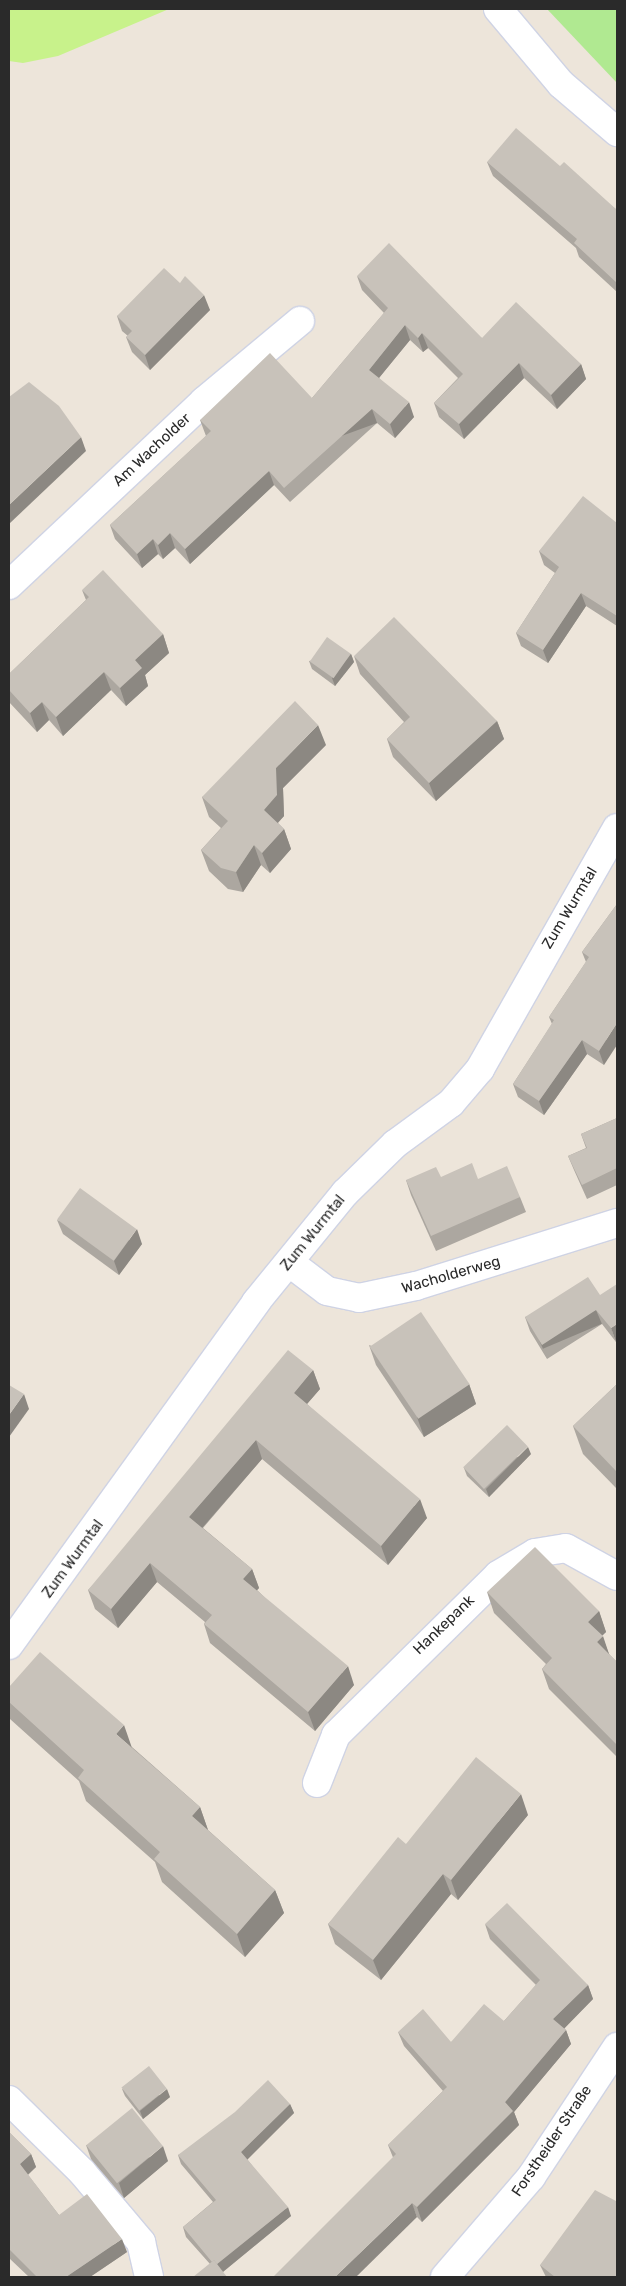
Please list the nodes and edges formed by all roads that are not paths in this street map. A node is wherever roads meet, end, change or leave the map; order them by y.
1 (498, 9) edge
2 (617, 132) edge
3 (300, 321) dead end
4 (9, 585) edge
5 (617, 828) edge
6 (617, 1223) edge
7 (290, 1263) junction
8 (617, 1576) edge
9 (9, 1646) edge
10 (317, 1783) dead end
11 (617, 2047) edge
12 (9, 2100) edge
13 (149, 2277) edge
14 (444, 2277) edge

1 - 2 street
3 - 4 street, Am Wacholder
5 - 7 street, Zum Wurmtal
6 - 7 street, Wacholderweg
7 - 9 street, Zum Wurmtal
8 - 10 street, Hankepank
11 - 14 street, Forstheider Straße
12 - 13 street

